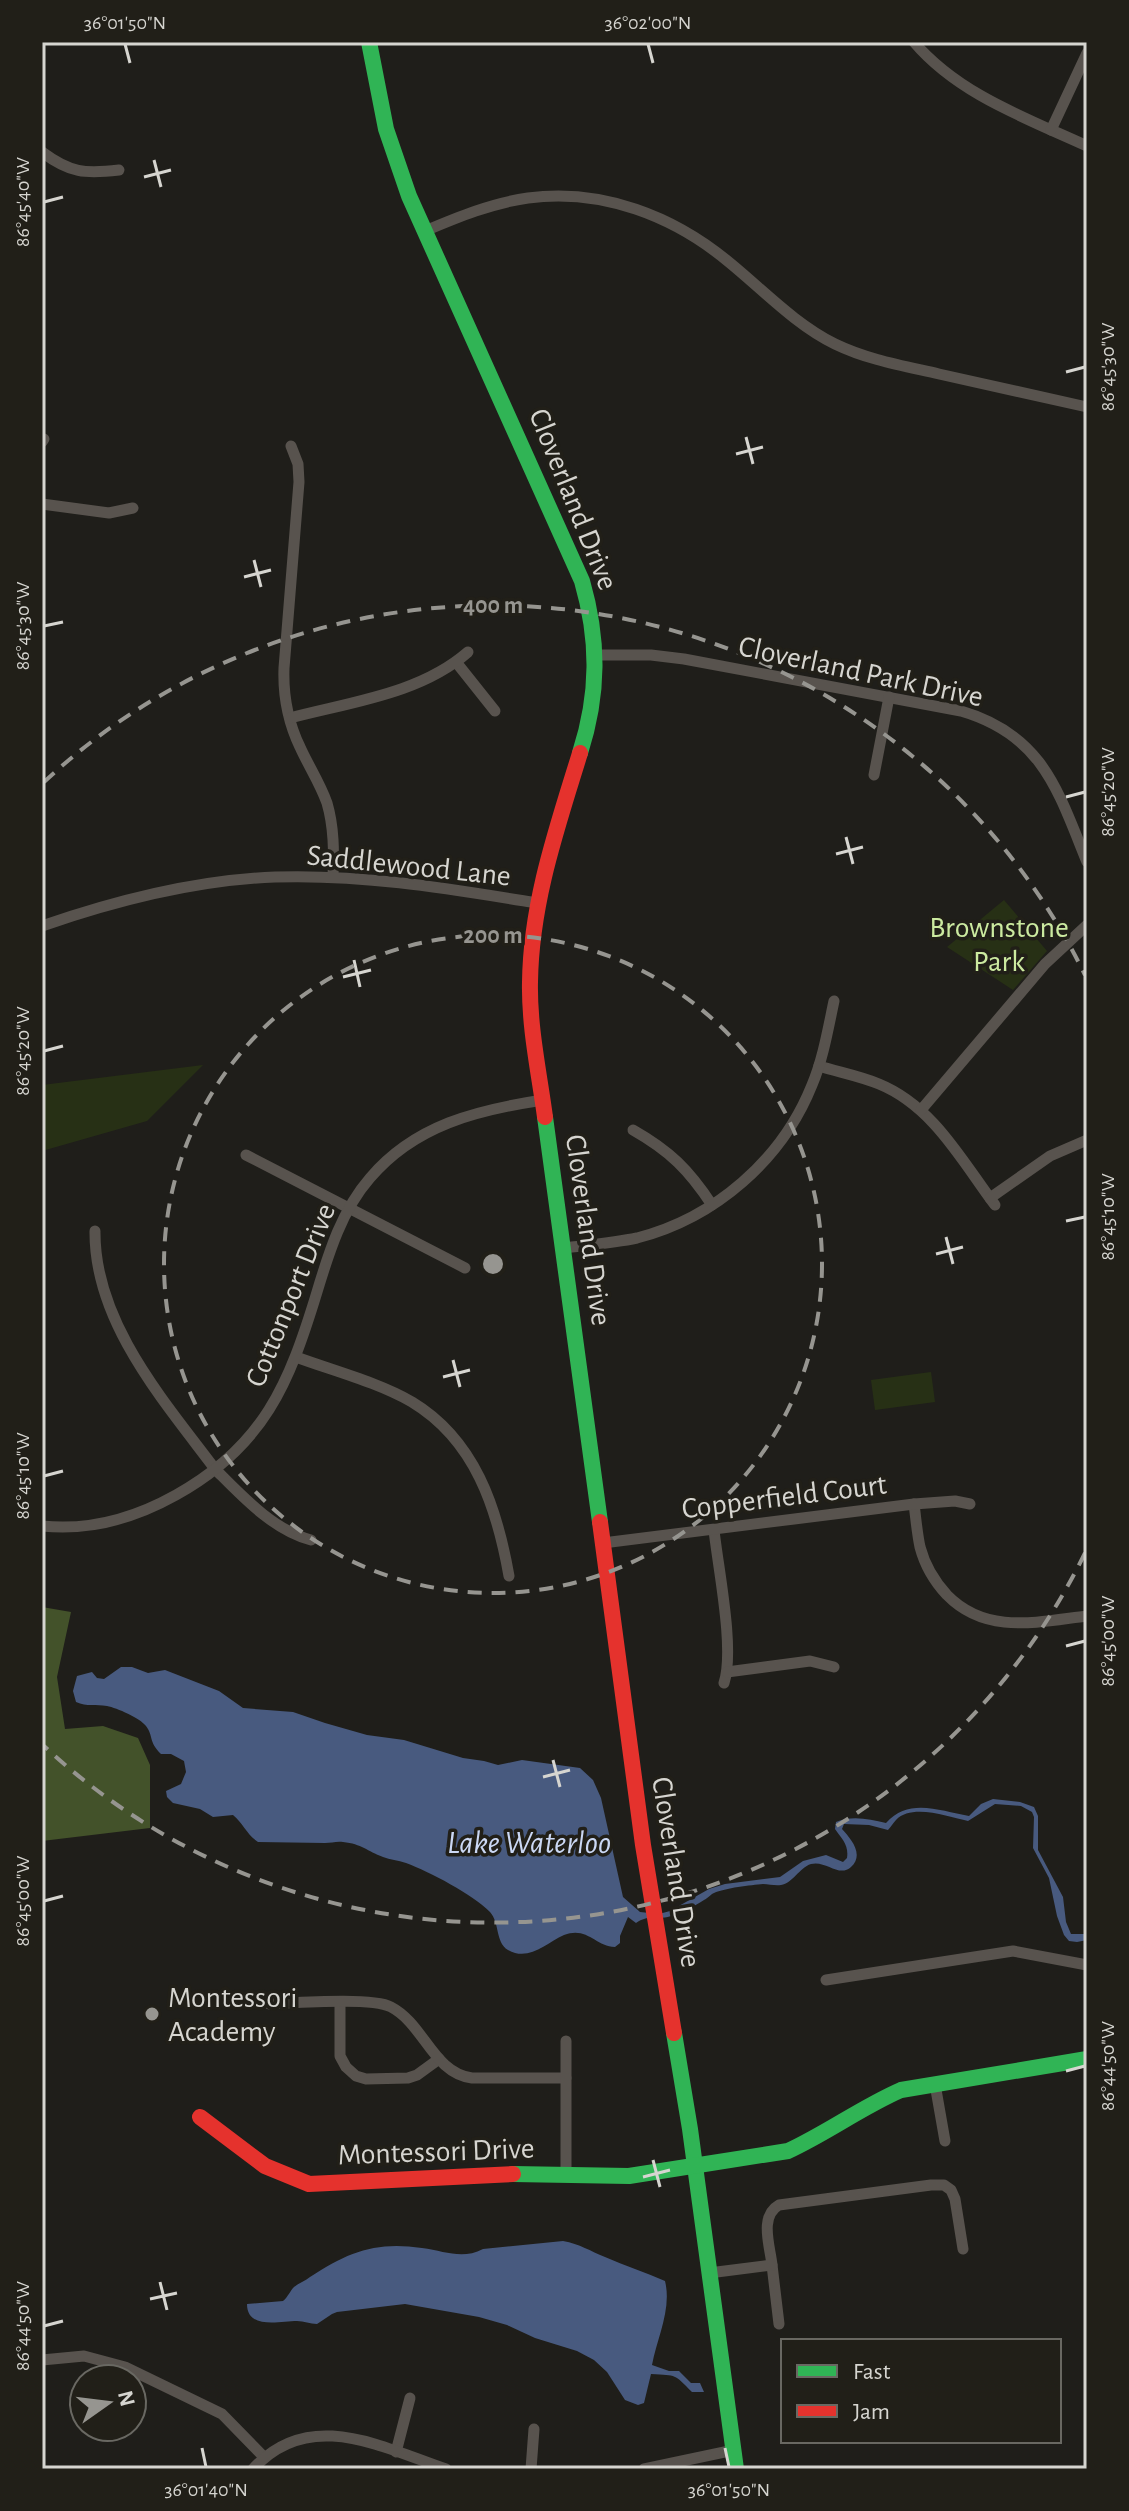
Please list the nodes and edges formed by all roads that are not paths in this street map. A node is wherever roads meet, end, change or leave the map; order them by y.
1 (369, 42) edge
2 (914, 42) edge
3 (1087, 53) edge
4 (1051, 130) junction
5 (1087, 146) edge
6 (42, 152) edge
7 (119, 170) dead end
8 (425, 231) junction
9 (1087, 407) edge
10 (291, 446) dead end
11 (42, 504) edge
12 (133, 508) dead end
13 (468, 652) dead end
14 (596, 655) junction
15 (456, 662) junction
16 (889, 697) junction
17 (495, 711) dead end
18 (290, 718) junction
19 (874, 775) dead end
20 (1087, 862) edge
21 (333, 877) junction
22 (537, 903) junction
23 (1087, 925) edge
24 (42, 926) edge
25 (834, 1001) dead end
26 (819, 1066) junction
27 (543, 1100) junction
28 (921, 1110) junction
29 (633, 1130) dead end
30 (1087, 1140) edge
31 (246, 1155) dead end
32 (712, 1205) junction
33 (348, 1209) junction
34 (95, 1231) dead end
35 (564, 1248) junction
36 (465, 1268) dead end
37 (296, 1357) junction
38 (215, 1469) junction
39 (914, 1504) junction
40 (970, 1504) dead end
41 (42, 1526) edge
42 (714, 1530) junction
43 (311, 1540) dead end
44 (603, 1543) junction
45 (509, 1576) dead end
46 (1087, 1616) edge
47 (834, 1667) dead end
48 (1087, 1965) edge
49 (826, 1980) dead end
50 (340, 2003) junction
51 (269, 2004) dead end
52 (566, 2041) dead end
53 (439, 2059) junction
54 (1087, 2059) edge
55 (566, 2078) junction
56 (935, 2084) junction
57 (200, 2117) dead end
58 (945, 2141) dead end
59 (694, 2167) junction
60 (566, 2174) junction
61 (963, 2249) dead end
62 (772, 2265) junction
63 (709, 2273) junction
64 (779, 2324) dead end
65 (42, 2360) edge
66 (410, 2398) dead end
67 (534, 2429) dead end
68 (734, 2450) junction
69 (396, 2452) junction
70 (264, 2457) junction
71 (253, 2469) edge
72 (446, 2469) edge
73 (531, 2469) edge
74 (644, 2469) edge
75 (736, 2469) edge

1 - 8 main road, Cloverland Drive
2 - 4 street
3 - 4 street
4 - 5 street
6 - 7 street
8 - 9 street
8 - 14 main road, Cloverland Drive
10 - 18 street
11 - 12 street
13 - 15 street
14 - 16 street, Cloverland Park Drive
14 - 22 main road, Cloverland Drive
15 - 17 street
15 - 18 street
16 - 19 street
16 - 20 street, Cloverland Park Drive
18 - 21 street
21 - 22 street, Saddlewood Lane
21 - 24 street, Saddlewood Lane
22 - 27 main road, Cloverland Drive
23 - 28 street
25 - 26 street
26 - 28 street
26 - 32 street
27 - 33 street, Cottonport Drive
27 - 35 main road, Cloverland Drive
28 - 30 street
29 - 32 street
31 - 33 street
32 - 35 street
33 - 36 street
33 - 37 street, Cottonport Drive
34 - 38 street
35 - 44 main road, Cloverland Drive
37 - 38 street, Cottonport Drive
37 - 45 street
38 - 41 street, Cottonport Drive
38 - 43 street
39 - 40 street, Copperfield Court
39 - 42 street, Copperfield Court
39 - 46 street
42 - 44 street, Copperfield Court
42 - 47 street
44 - 59 main road, Cloverland Drive
48 - 49 street
50 - 51 street
50 - 53 street
50 - 53 street
52 - 55 street
53 - 55 street
54 - 56 main road, Montessori Drive
55 - 60 street
56 - 58 street
56 - 59 main road, Montessori Drive
57 - 60 main road, Montessori Drive
59 - 60 main road, Montessori Drive
59 - 63 main road, Cloverland Drive
61 - 62 street
62 - 63 street
62 - 64 street
63 - 68 main road, Cloverland Drive
65 - 70 street
66 - 69 street
67 - 73 street
68 - 74 street
68 - 75 main road, Cloverland Drive
69 - 70 street
69 - 72 street
70 - 71 street

